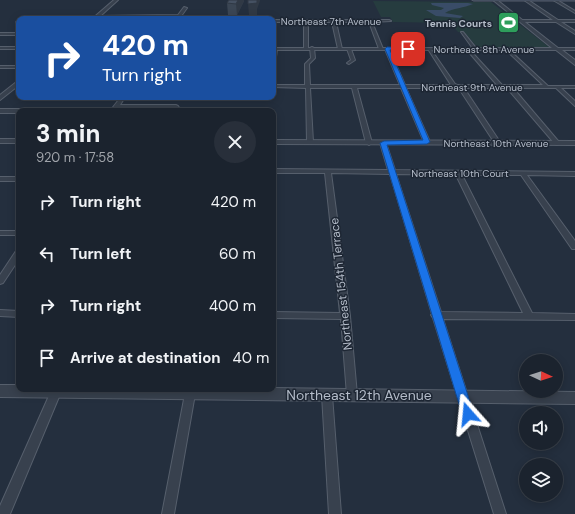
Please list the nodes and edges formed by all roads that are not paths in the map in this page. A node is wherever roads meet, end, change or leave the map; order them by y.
1 (116, 0) edge
2 (405, 0) edge
3 (411, 0) edge
4 (474, 0) edge
5 (495, 0) edge
6 (526, 0) edge
7 (555, 0) edge
8 (575, 0) edge
9 (185, 8) dead end
10 (143, 11) dead end
11 (575, 12) edge
12 (98, 16) joint
13 (136, 16) joint
14 (179, 16) edge
15 (276, 21) edge
16 (306, 21) junction
17 (334, 21) junction
18 (370, 21) junction
19 (389, 21) dead end
20 (522, 21) junction
21 (557, 21) junction
22 (575, 21) edge
23 (462, 33) dead end
24 (575, 33) edge
25 (0, 34) edge
26 (16, 34) edge
27 (0, 48) edge
28 (16, 48) edge
29 (276, 48) edge
30 (306, 48) junction
31 (312, 48) junction
32 (340, 49) junction
33 (349, 49) junction
34 (384, 49) junction
35 (430, 49) junction
36 (468, 49) junction
37 (475, 49) junction
38 (507, 49) junction
39 (557, 49) junction
40 (575, 49) edge
41 (349, 63) dead end
42 (575, 63) edge
43 (0, 67) edge
44 (16, 67) edge
45 (16, 86) edge
46 (276, 86) edge
47 (308, 86) junction
48 (354, 87) junction
49 (403, 87) junction
50 (460, 87) junction
51 (501, 87) junction
52 (509, 87) junction
53 (547, 87) junction
54 (557, 87) junction
55 (575, 88) edge
56 (0, 98) edge
57 (121, 100) edge
58 (575, 104) edge
59 (117, 106) joint
60 (177, 108) edge
61 (0, 111) edge
62 (16, 111) edge
63 (0, 141) edge
64 (16, 141) edge
65 (276, 142) edge
66 (310, 142) junction
67 (427, 142) junction
68 (497, 142) junction
69 (369, 143) junction
70 (384, 143) junction
71 (558, 143) junction
72 (575, 143) edge
73 (276, 171) edge
74 (328, 172) junction
75 (393, 173) junction
76 (458, 174) junction
77 (523, 174) junction
78 (575, 174) edge
79 (0, 179) edge
80 (16, 179) edge
81 (0, 233) edge
82 (16, 233) edge
83 (575, 247) edge
84 (16, 257) edge
85 (0, 281) edge
86 (0, 313) edge
87 (16, 314) edge
88 (276, 315) edge
89 (436, 315) junction
90 (345, 316) junction
91 (529, 316) junction
92 (575, 317) edge
93 (0, 391) edge
94 (16, 391) edge
95 (56, 392) joint
96 (190, 394) junction
97 (327, 395) junction
98 (352, 395) junction
99 (462, 396) junction
100 (575, 398) edge
101 (3, 514) edge
102 (168, 514) edge
103 (335, 514) edge
104 (500, 514) edge

1 - 12 street
2 - 3 main road
4 - 5 main road
5 - 6 main road
5 - 20 street
6 - 7 main road
6 - 21 street
7 - 8 main road
7 - 11 street
9 - 14 street
10 - 13 street
12 - 13 street
15 - 16 street, Northeast 7th Avenue
16 - 17 street, Northeast 7th Avenue
16 - 30 street
17 - 18 street, Northeast 7th Avenue
17 - 32 street
18 - 19 street, Northeast 7th Avenue
18 - 34 street
20 - 21 street
20 - 39 street
21 - 22 street
21 - 24 street
23 - 37 street
25 - 26 street
27 - 28 street
29 - 30 street, Northeast 8th Avenue
30 - 31 street, Northeast 8th Avenue
31 - 32 street, Northeast 8th Avenue
31 - 47 street
32 - 33 street, Northeast 8th Avenue
33 - 34 street, Northeast 8th Avenue
33 - 41 street
34 - 35 street, Northeast 8th Avenue
34 - 49 street
35 - 36 street, Northeast 8th Avenue
35 - 50 street
36 - 37 street, Northeast 8th Avenue
36 - 51 street
37 - 38 street, Northeast 8th Avenue
38 - 39 street, Northeast 8th Avenue
38 - 53 street
39 - 40 street, Northeast 8th Avenue
39 - 42 street
43 - 44 street
45 - 56 street
46 - 47 street, Northeast 9th Avenue
47 - 48 street, Northeast 9th Avenue
47 - 66 street
48 - 49 street, Northeast 9th Avenue
48 - 69 street
49 - 50 street, Northeast 9th Avenue
49 - 67 street
50 - 51 street, Northeast 9th Avenue
50 - 68 street
51 - 52 street, Northeast 9th Avenue
52 - 53 street, Northeast 9th Avenue
52 - 71 street
53 - 54 street, Northeast 9th Avenue
54 - 55 street, Northeast 9th Avenue
54 - 58 street
57 - 59 street
59 - 60 street
61 - 62 street
63 - 64 street
65 - 66 street, Northeast 10th Avenue
66 - 69 street, Northeast 10th Avenue
67 - 68 street, Northeast 10th Avenue
67 - 70 street, Northeast 10th Avenue
68 - 71 street, Northeast 10th Avenue
69 - 70 street, Northeast 10th Avenue
70 - 75 street
71 - 72 street, Northeast 10th Avenue
73 - 74 street, Northeast 10th Court
74 - 75 street, Northeast 10th Court
74 - 90 street, Northeast 154th Terrace
75 - 76 street, Northeast 10th Court
75 - 89 street
76 - 77 street, Northeast 10th Court
76 - 91 street
77 - 78 street, Northeast 10th Court
77 - 83 street
79 - 80 street
81 - 82 street
84 - 85 street
86 - 87 street
88 - 90 street
89 - 91 street
89 - 99 street
90 - 98 street, Northeast 154th Terrace
91 - 92 street
93 - 94 street, Northeast 12th Avenue
95 - 96 street, Northeast 12th Avenue
95 - 101 street
96 - 97 street, Northeast 12th Avenue
96 - 102 street
97 - 98 street, Northeast 12th Avenue
97 - 103 street
98 - 99 street, Northeast 12th Avenue
99 - 100 street, Northeast 12th Avenue
99 - 104 street

